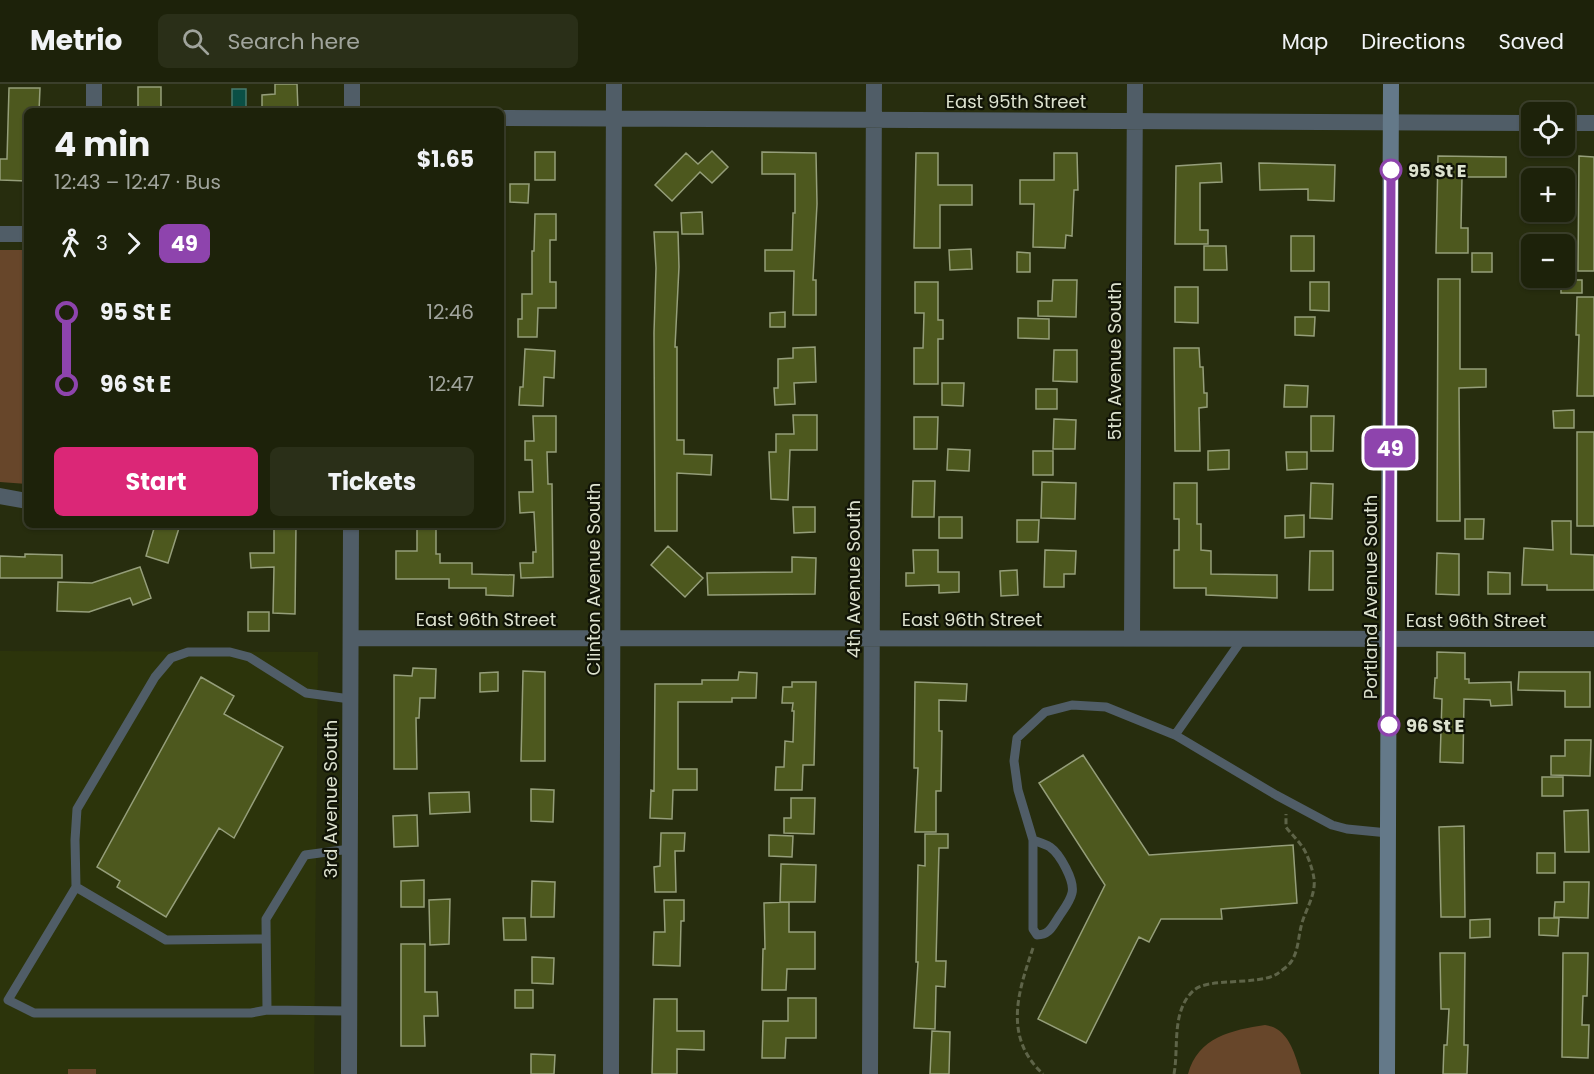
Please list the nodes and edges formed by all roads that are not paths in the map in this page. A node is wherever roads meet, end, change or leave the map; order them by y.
1 (94, 84) edge
2 (352, 84) edge
3 (614, 84) edge
4 (874, 84) edge
5 (1135, 84) edge
6 (1391, 84) edge
7 (94, 108) edge
8 (352, 108) edge
9 (504, 118) edge
10 (614, 119) junction
11 (874, 120) junction
12 (1135, 121) junction
13 (1521, 123) edge
14 (1575, 123) edge
15 (1594, 123) edge
16 (1391, 124) junction
17 (0, 234) edge
18 (24, 234) edge
19 (0, 496) edge
20 (24, 500) edge
21 (351, 528) edge
22 (351, 638) junction
23 (613, 638) junction
24 (1132, 638) junction
25 (1243, 638) junction
26 (872, 639) junction
27 (1594, 639) edge
28 (1389, 640) junction
29 (350, 699) junction
30 (1175, 735) junction
31 (1388, 833) junction
32 (1033, 840) junction
33 (350, 849) junction
34 (76, 887) junction
35 (266, 939) junction
36 (267, 1010) junction
37 (349, 1011) junction
38 (349, 1074) edge
39 (611, 1074) edge
40 (870, 1074) edge
41 (1387, 1074) edge

1 - 7 street
2 - 8 street
3 - 10 street, Clinton Avenue South
4 - 11 street, 4th Avenue South
5 - 12 street, 5th Avenue South
6 - 16 main road, Portland Avenue South
9 - 10 street, East 95th Street
10 - 11 street, East 95th Street
10 - 23 street, Clinton Avenue South
11 - 12 street, East 95th Street
11 - 26 street, 4th Avenue South
12 - 16 street, East 95th Street
12 - 24 street, 5th Avenue South
13 - 16 street, East 95th Street
14 - 15 street
16 - 28 main road, Portland Avenue South
17 - 18 street
19 - 20 street
21 - 22 street, 3rd Avenue South
22 - 23 street, East 96th Street
22 - 29 street, 3rd Avenue South
23 - 26 street, East 96th Street
23 - 39 street, Clinton Avenue South
24 - 25 street, East 96th Street
24 - 26 street, East 96th Street
25 - 28 street, East 96th Street
25 - 30 lane
26 - 40 street, 4th Avenue South
27 - 28 street, East 96th Street
28 - 31 main road, Portland Avenue South
29 - 33 street, 3rd Avenue South
29 - 34 lane
30 - 31 lane
30 - 32 lane
31 - 41 main road, Portland Avenue South
32 - 32 lane
33 - 35 lane
33 - 37 street, 3rd Avenue South
34 - 35 lane
34 - 36 lane
35 - 36 lane
36 - 37 lane
37 - 38 street, 3rd Avenue South

